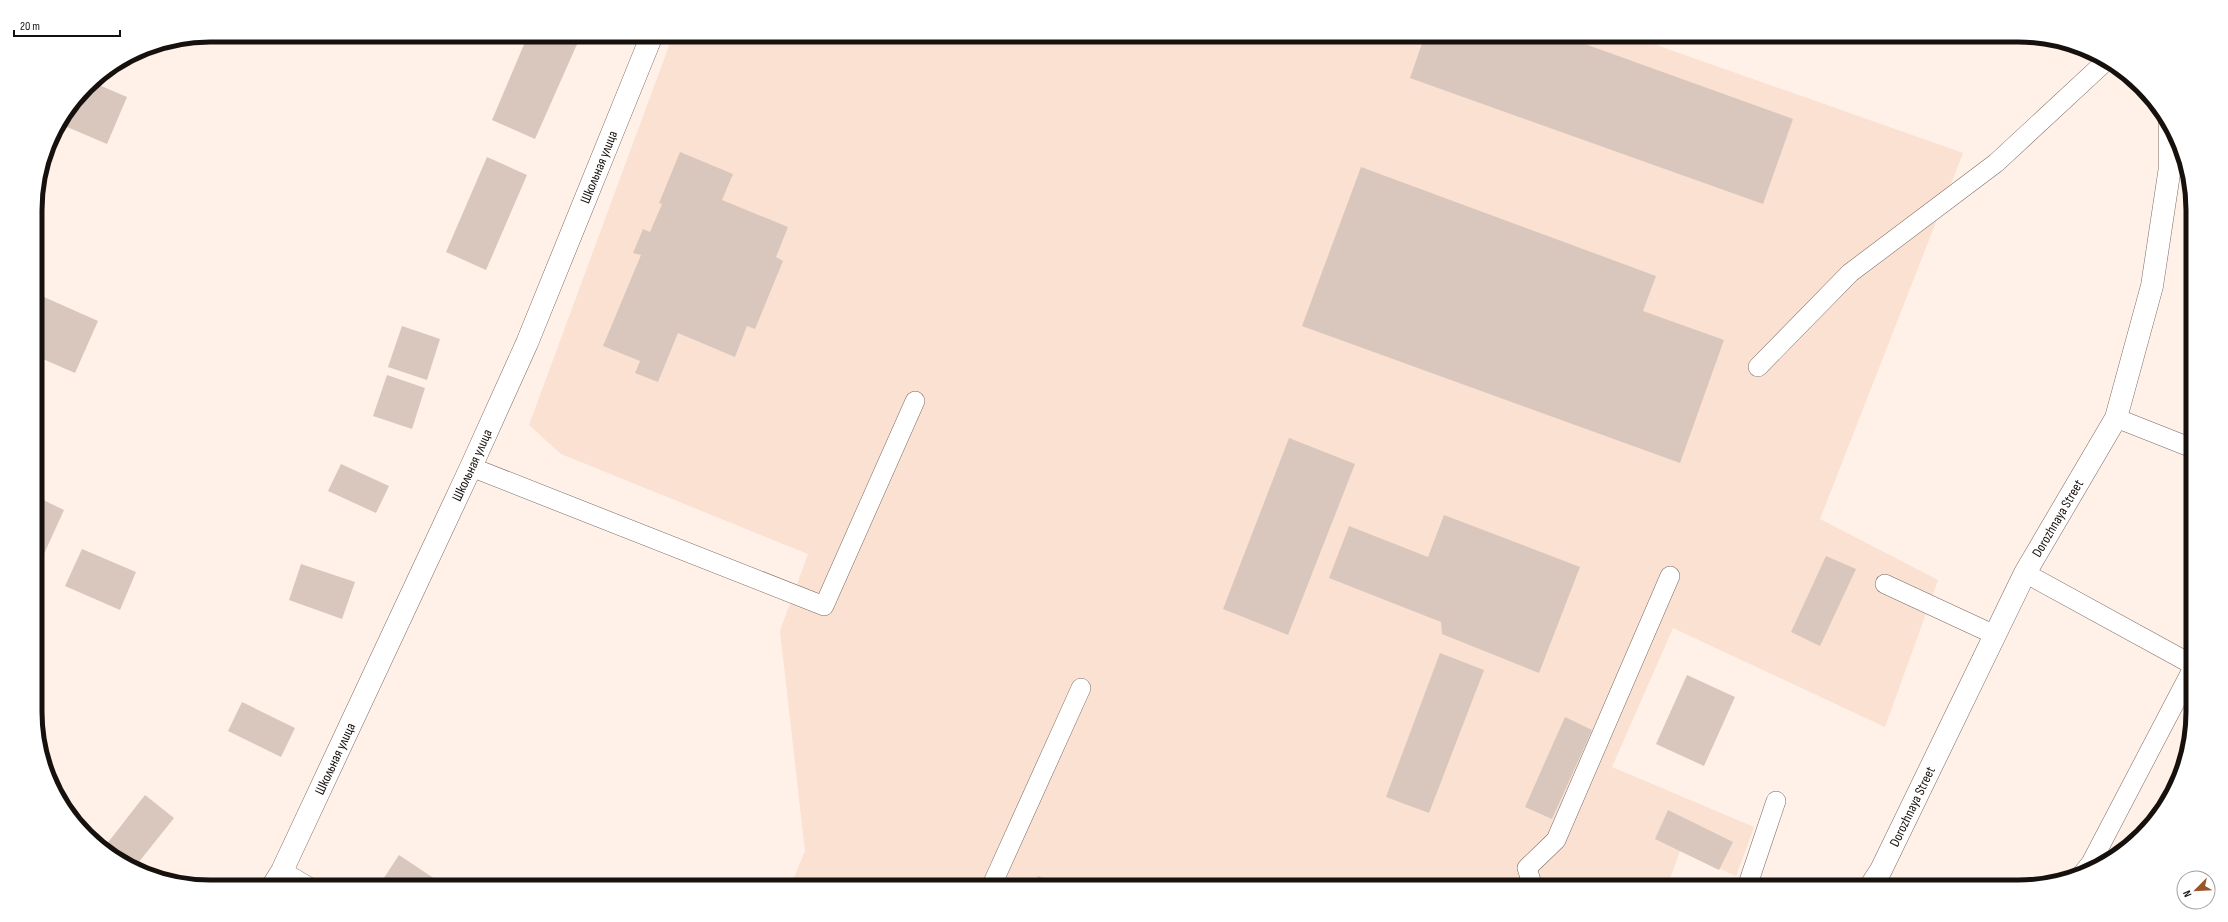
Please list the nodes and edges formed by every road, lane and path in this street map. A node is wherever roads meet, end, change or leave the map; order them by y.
1 (649, 42) edge
2 (2102, 64) edge
3 (2170, 138) edge
4 (1758, 367) dead end
5 (915, 401) dead end
6 (2116, 418) junction
7 (2186, 446) edge
8 (471, 467) junction
9 (2024, 573) junction
10 (1670, 576) dead end
11 (1885, 584) dead end
12 (1995, 635) junction
13 (2186, 663) edge
14 (2186, 680) edge
15 (1081, 688) dead end
16 (1776, 802) dead end
17 (2090, 864) edge
18 (277, 879) edge
19 (994, 880) edge
20 (1531, 880) edge
21 (1749, 880) edge
22 (1875, 880) edge

1 - 8 street, Школьная улица
2 - 4 lane
3 - 6 street, Dorozhnaya Street
5 - 8 lane
6 - 7 lane
6 - 9 street, Dorozhnaya Street
8 - 18 street, Школьная улица
9 - 12 street, Dorozhnaya Street
9 - 13 lane
10 - 20 lane
11 - 12 lane
12 - 22 street, Dorozhnaya Street
14 - 17 lane
15 - 19 lane
16 - 21 lane

